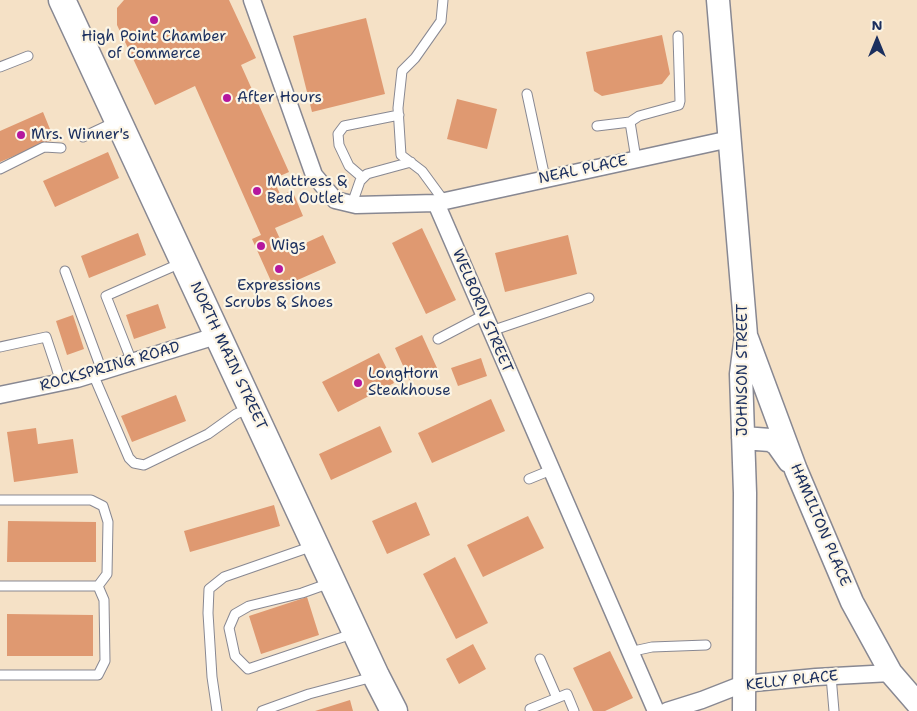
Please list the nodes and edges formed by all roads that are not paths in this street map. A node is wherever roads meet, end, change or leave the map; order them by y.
1 (62, 0) edge
2 (252, 0) edge
3 (443, 0) edge
4 (718, 0) edge
5 (678, 36) dead end
6 (28, 56) dead end
7 (0, 67) edge
8 (526, 94) dead end
9 (399, 115) junction
10 (118, 121) junction
11 (630, 122) junction
12 (597, 126) dead end
13 (83, 137) dead end
14 (730, 139) junction
15 (61, 148) dead end
16 (636, 159) junction
17 (411, 162) junction
18 (0, 169) edge
19 (363, 178) junction
20 (546, 178) junction
21 (440, 202) junction
22 (352, 204) junction
23 (184, 262) junction
24 (65, 271) dead end
25 (589, 298) dead end
26 (484, 315) junction
27 (491, 331) junction
28 (219, 335) junction
29 (746, 335) junction
30 (438, 339) dead end
31 (0, 347) edge
32 (132, 362) junction
33 (97, 372) junction
34 (61, 382) junction
35 (0, 395) edge
36 (252, 407) junction
37 (743, 438) junction
38 (551, 470) junction
39 (796, 470) junction
40 (529, 479) dead end
41 (0, 500) edge
42 (315, 546) junction
43 (332, 582) junction
44 (0, 586) edge
45 (98, 586) junction
46 (356, 633) junction
47 (706, 645) dead end
48 (629, 652) junction
49 (540, 659) dead end
50 (891, 673) junction
51 (0, 675) edge
52 (376, 676) junction
53 (831, 676) junction
54 (744, 684) junction
55 (557, 698) junction
56 (917, 703) edge
57 (218, 711) edge
58 (262, 711) edge
59 (394, 711) edge
60 (531, 711) edge
61 (574, 711) edge
62 (656, 711) edge
63 (667, 711) edge
64 (744, 711) edge
65 (834, 711) edge

1 - 10 main road, NORTH MAIN STREET
2 - 22 street
3 - 9 lane
4 - 14 street, JOHNSON STREET
5 - 11 lane
6 - 7 lane
8 - 20 lane
9 - 17 lane
9 - 19 lane
10 - 13 lane
10 - 23 main road, NORTH MAIN STREET
11 - 12 lane
11 - 16 lane
14 - 16 street, NEAL PLACE
14 - 29 street, JOHNSON STREET
15 - 18 lane
16 - 20 street, NEAL PLACE
17 - 19 lane
17 - 21 lane
19 - 22 lane
20 - 21 street, NEAL PLACE
21 - 22 street
21 - 26 street, WELBORN STREET
23 - 28 main road, NORTH MAIN STREET
23 - 32 lane
24 - 33 lane
25 - 27 lane
26 - 27 street, WELBORN STREET
26 - 30 lane
27 - 38 street, WELBORN STREET
28 - 32 street, ROCKSPRING ROAD
28 - 36 main road, NORTH MAIN STREET
29 - 37 street, JOHNSON STREET
29 - 39 street, HAMILTON PLACE
31 - 34 lane
32 - 33 street, ROCKSPRING ROAD
33 - 34 street, ROCKSPRING ROAD
33 - 36 lane
34 - 35 street, ROCKSPRING ROAD
36 - 42 main road, NORTH MAIN STREET
37 - 39 street
37 - 54 street, JOHNSON STREET
38 - 40 lane
38 - 48 street, WELBORN STREET
39 - 50 street, HAMILTON PLACE
41 - 45 lane
42 - 43 main road, NORTH MAIN STREET
42 - 57 lane
43 - 46 main road, NORTH MAIN STREET
43 - 46 lane
44 - 45 lane
45 - 51 lane
46 - 52 main road, NORTH MAIN STREET
47 - 48 lane
48 - 62 street, WELBORN STREET
49 - 55 lane
50 - 53 street, KELLY PLACE
50 - 56 street, HAMILTON PLACE
52 - 58 lane
52 - 59 main road, NORTH MAIN STREET
53 - 54 street, KELLY PLACE
53 - 65 lane
54 - 63 street, KELLY PLACE
54 - 64 street, JOHNSON STREET
55 - 60 lane
55 - 61 lane

